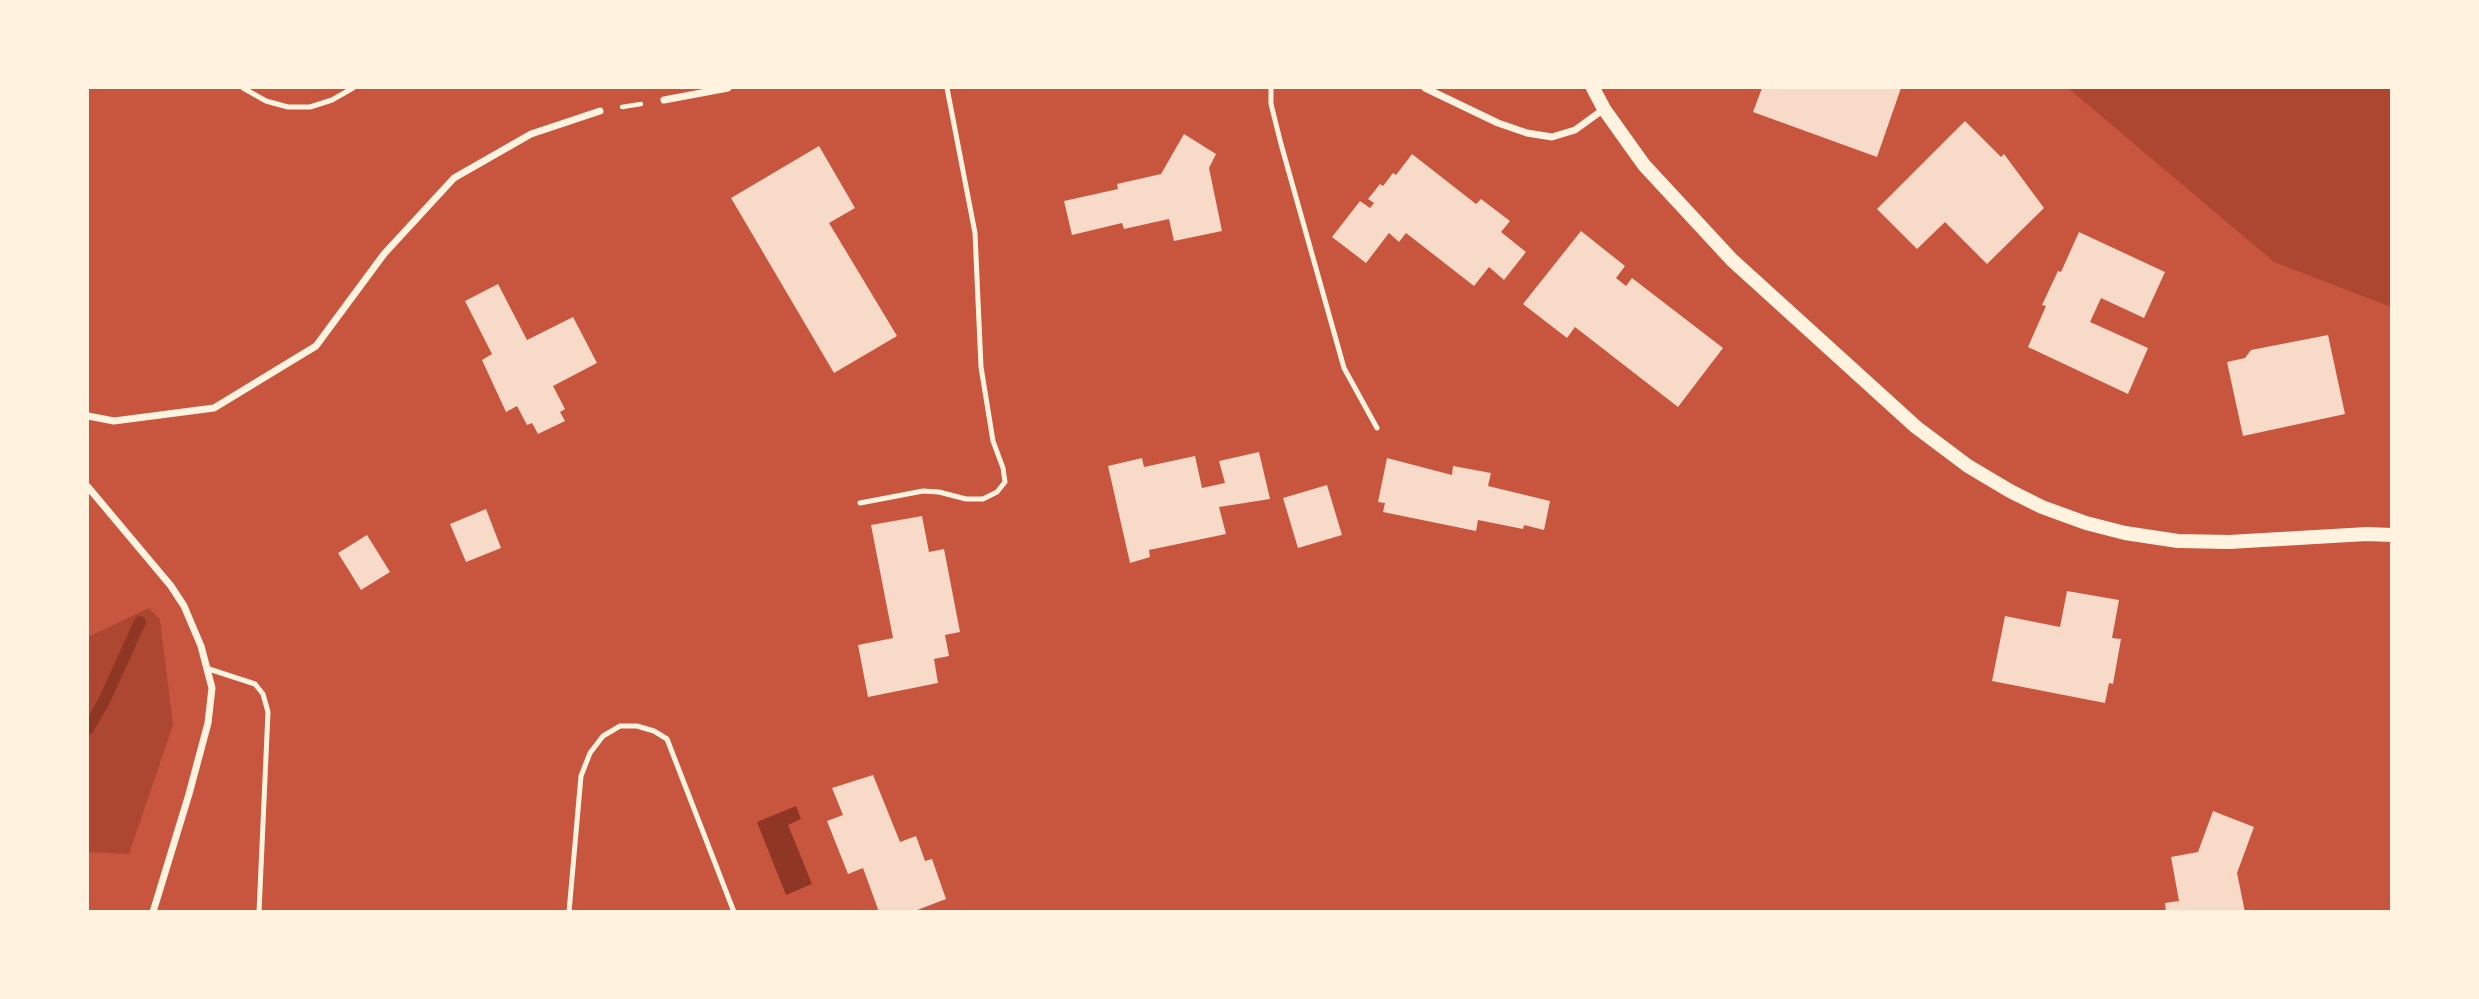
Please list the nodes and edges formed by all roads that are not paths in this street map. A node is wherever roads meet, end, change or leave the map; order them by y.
1 (243, 88) edge
2 (352, 88) edge
3 (729, 88) edge
4 (947, 88) edge
5 (1271, 88) edge
6 (1425, 88) edge
7 (1593, 88) edge
8 (664, 100) road end
9 (1604, 109) junction
10 (600, 111) road end
11 (88, 416) edge
12 (1377, 428) dead end
13 (88, 487) edge
14 (860, 503) dead end
15 (2392, 535) edge
16 (209, 669) junction
17 (153, 912) edge
18 (259, 912) edge
19 (569, 912) edge
20 (734, 912) edge

1 - 2 lane
3 - 8 street
4 - 14 lane
5 - 12 lane
6 - 9 street
7 - 9 main road
9 - 15 main road
10 - 11 street
13 - 16 street
16 - 17 street
16 - 18 lane
19 - 20 lane

